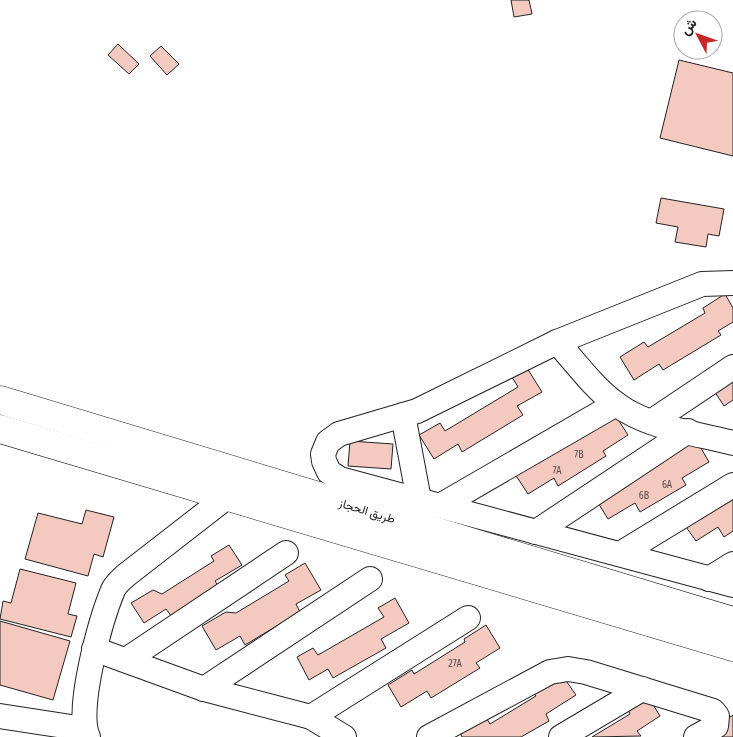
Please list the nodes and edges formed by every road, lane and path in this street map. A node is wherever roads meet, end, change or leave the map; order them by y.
1 (733, 283) edge
2 (557, 342) junction
3 (733, 366) edge
4 (0, 400) edge
5 (616, 404) junction
6 (403, 415) junction
7 (650, 422) junction
8 (0, 429) edge
9 (688, 431) junction
10 (733, 442) edge
11 (733, 484) edge
12 (228, 496) junction
13 (429, 503) junction
14 (536, 532) junction
15 (286, 553) dead end
16 (620, 554) junction
17 (733, 564) edge
18 (709, 579) junction
19 (370, 580) dead end
20 (733, 585) edge
21 (468, 618) dead end
22 (733, 621) edge
23 (733, 647) edge
24 (94, 649) junction
25 (126, 660) junction
26 (204, 689) junction
27 (642, 689) junction
28 (0, 716) edge
29 (311, 717) junction
30 (86, 733) edge
31 (440, 734) edge
32 (344, 737) edge
33 (561, 737) edge
34 (696, 737) edge

1 - 2 street
2 - 5 street
2 - 6 street
3 - 7 street
4 - 22 main road, طريق الحجاز
5 - 7 street
5 - 13 street
6 - 13 street
6 - 13 street
7 - 9 street
8 - 12 main road, طريق الحجاز
9 - 10 street
9 - 14 street
11 - 16 street
12 - 23 main road, طريق الحجاز
12 - 24 street
13 - 14 street
14 - 16 street
15 - 25 street
16 - 18 street
17 - 18 street
18 - 20 street
19 - 26 street
21 - 29 street
24 - 25 street
24 - 30 street
25 - 26 street
26 - 29 street
27 - 31 street
27 - 33 street
27 - 34 street
28 - 30 street
29 - 32 street

